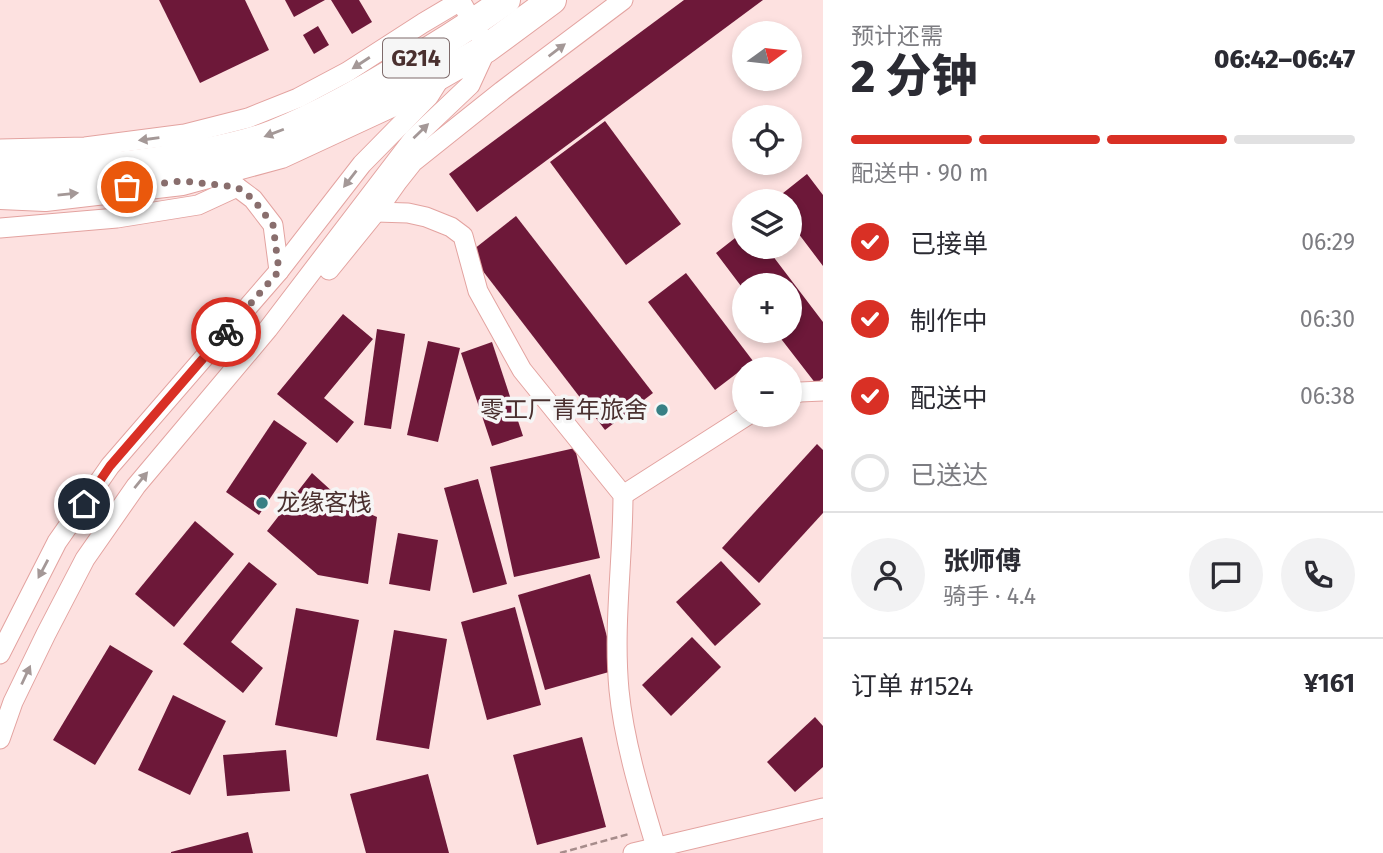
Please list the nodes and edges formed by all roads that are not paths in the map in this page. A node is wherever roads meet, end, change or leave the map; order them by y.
1 (506, 0) edge
2 (552, 0) edge
3 (623, 0) edge
4 (470, 18) edge
5 (443, 73) junction
6 (0, 149) edge
7 (0, 170) edge
8 (182, 181) junction
9 (237, 187) junction
10 (0, 195) edge
11 (376, 212) junction
12 (0, 228) edge
13 (279, 271) junction
14 (268, 329) junction
15 (174, 390) junction
16 (823, 391) edge
17 (802, 393) edge
18 (198, 412) junction
19 (732, 425) edge
20 (623, 495) junction
21 (0, 654) edge
22 (0, 739) edge
23 (823, 808) edge
24 (656, 847) junction
25 (633, 853) edge

1 - 4 highway
2 - 4 highway
11 -> 3 street
4 - 5 highway, G214
4 -> 6 street
4 -> 7 highway, G214
14 -> 4 street
5 - 8 highway
5 -> 13 street
8 - 9 street
10 -> 8 highway
9 - 12 street
9 - 13 street
11 - 14 street
11 - 20 street
13 - 15 street
14 - 18 street
15 - 18 street
15 -> 21 street
16 - 17 street
22 -> 18 street
19 - 20 street
20 - 24 street
23 - 24 street
24 - 25 street

